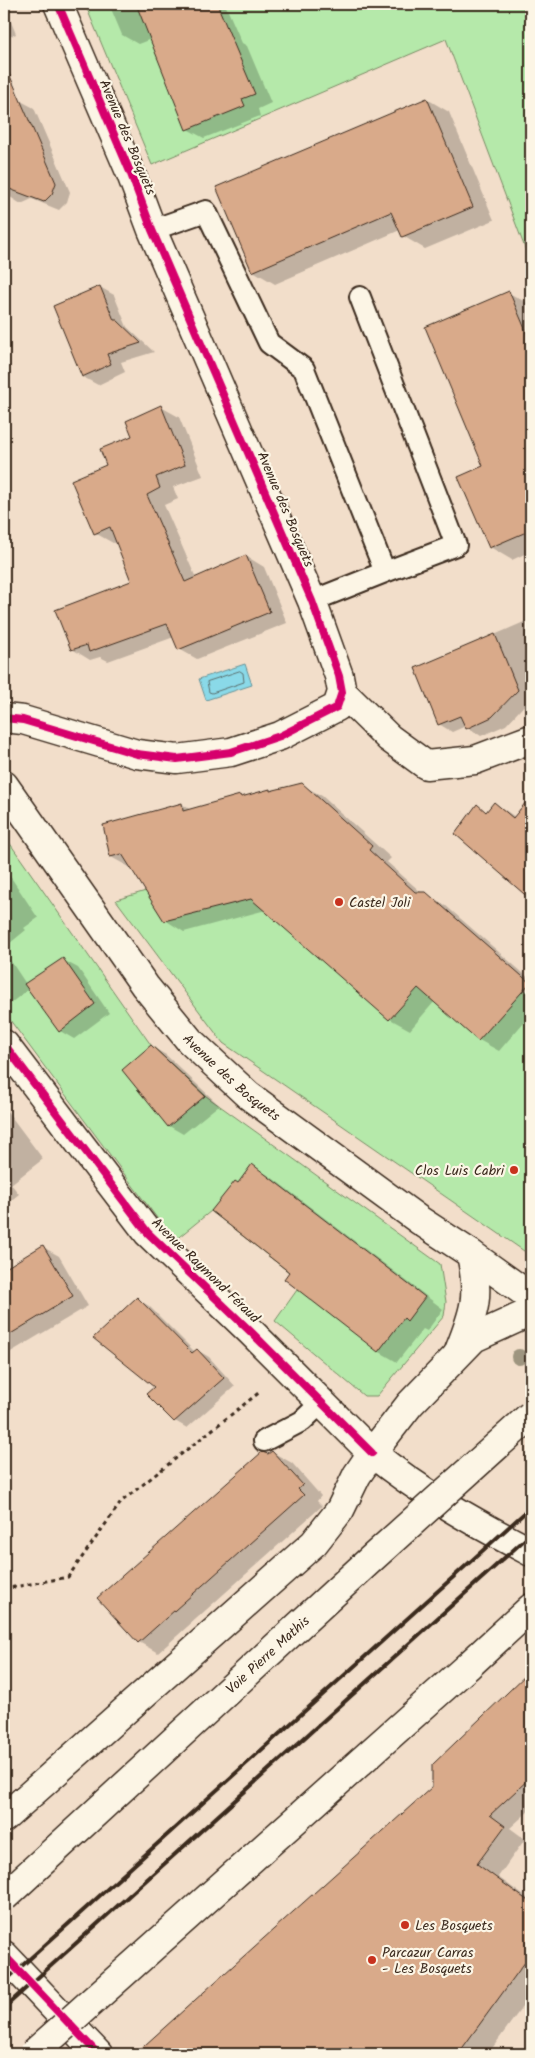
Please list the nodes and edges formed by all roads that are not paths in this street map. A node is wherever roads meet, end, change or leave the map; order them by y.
1 (58, 4) edge
2 (152, 230) junction
3 (360, 297) dead end
4 (385, 572) junction
5 (312, 601) junction
6 (342, 692) junction
7 (4, 718) edge
8 (528, 740) dead end
9 (4, 785) edge
10 (4, 1044) edge
11 (471, 1254) junction
12 (531, 1297) edge
13 (531, 1312) edge
14 (458, 1354) junction
15 (320, 1403) junction
16 (531, 1415) edge
17 (264, 1440) dead end
18 (372, 1452) junction
19 (531, 1552) edge
20 (531, 1608) edge
21 (4, 1818) edge
22 (4, 1897) edge
23 (4, 1955) edge
24 (33, 2054) edge
25 (98, 2054) edge

1 - 2 main road, Avenue des Bosquets
2 - 4 lane
2 - 5 main road, Avenue des Bosquets
3 - 4 lane
4 - 5 lane
5 - 6 main road, Avenue des Bosquets
6 - 7 main road
6 - 8 main road
9 - 11 main road, Avenue des Bosquets
10 - 15 main road, Avenue Raymond Féraud
11 - 12 main road, Avenue des Bosquets
11 - 14 main road
13 - 14 main road
14 - 18 main road
15 - 17 lane
15 - 18 main road, Avenue Raymond Féraud
16 - 22 main road, Voie Pierre Mathis, bridge
18 - 19 main road, Avenue Raymond Féraud
18 - 21 main road
20 - 24 main road, bridge
23 - 25 main road

